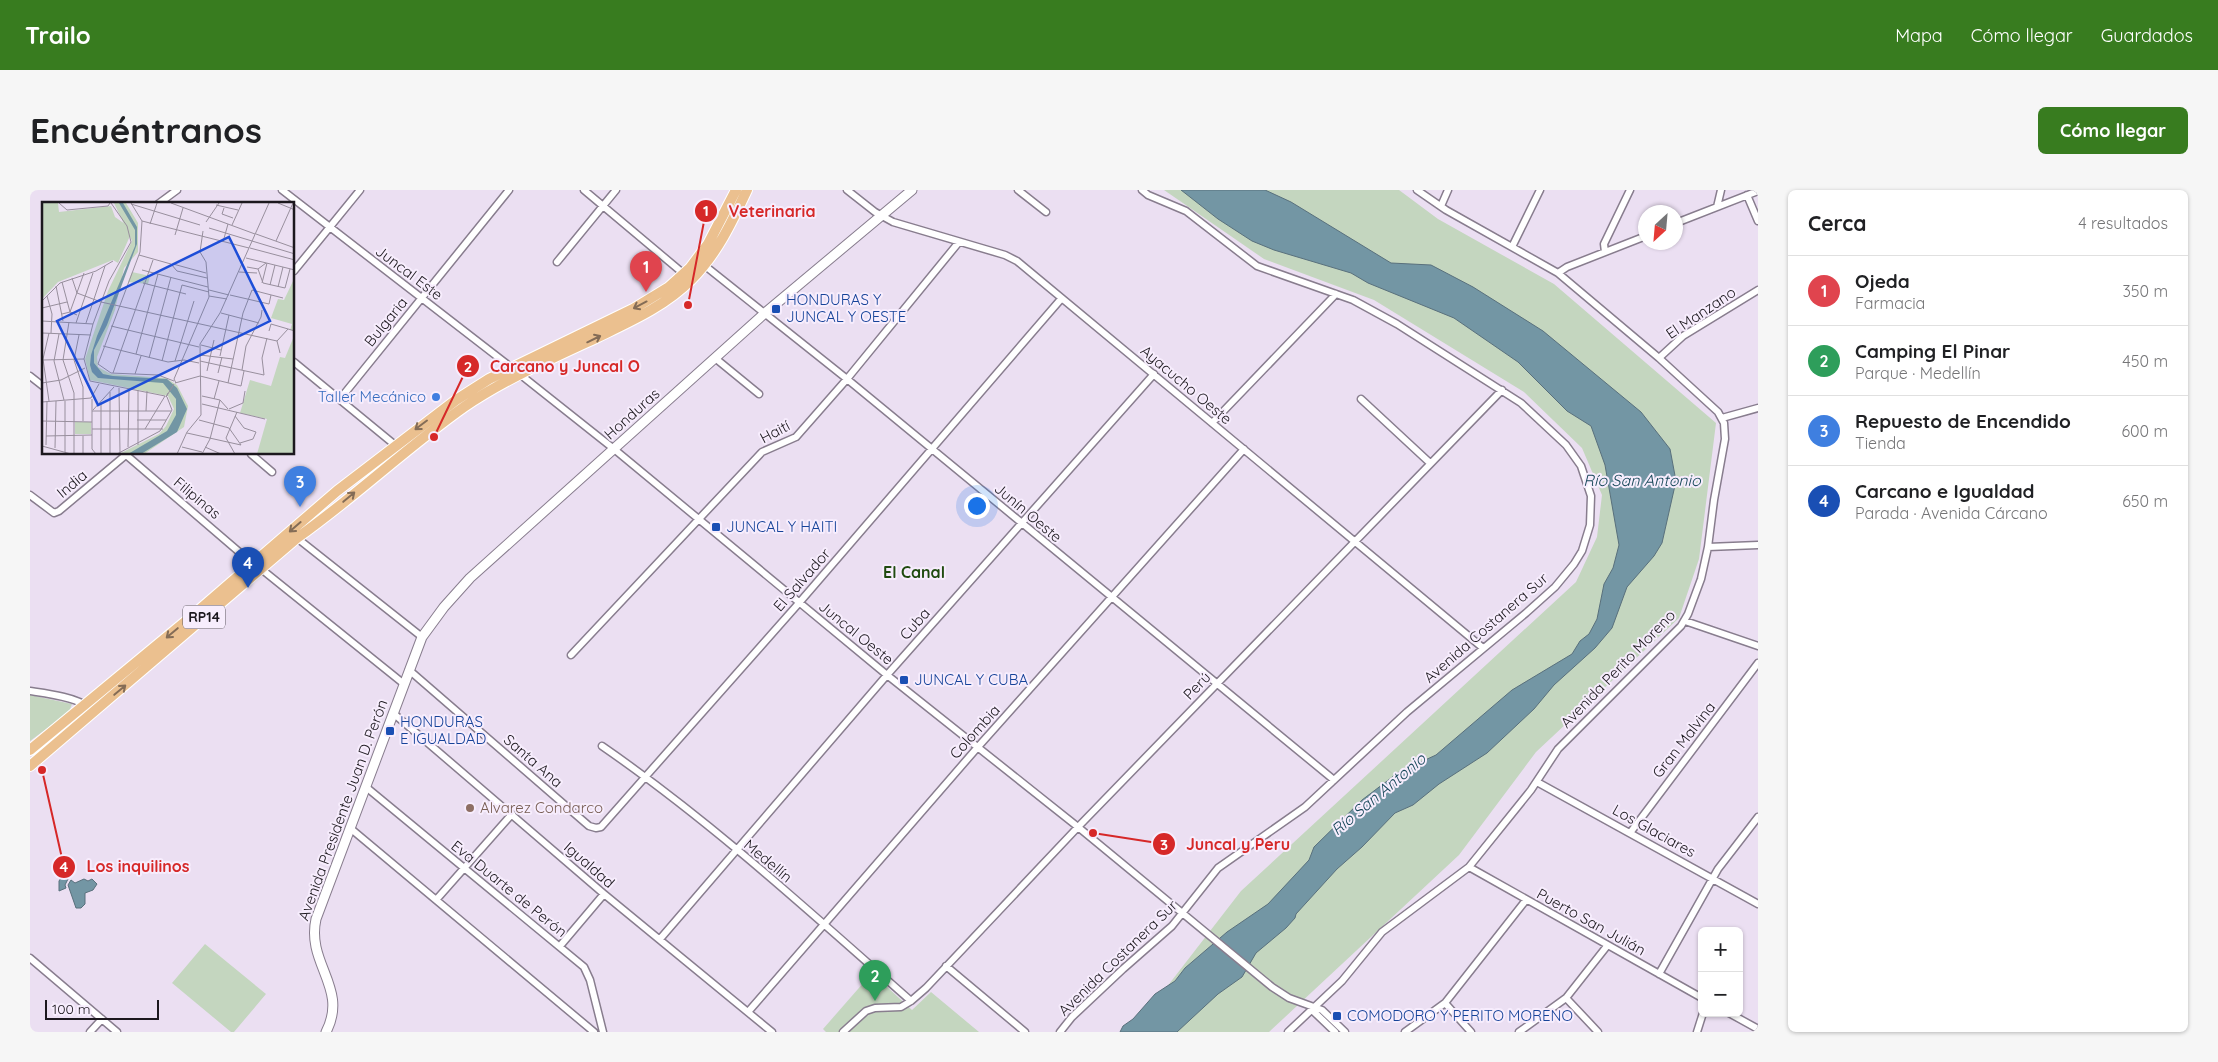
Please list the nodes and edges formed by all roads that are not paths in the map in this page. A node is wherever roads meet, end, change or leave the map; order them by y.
1 (177, 190) edge
2 (282, 190) edge
3 (360, 190) edge
4 (509, 190) edge
5 (584, 190) edge
6 (616, 190) edge
7 (747, 190) edge
8 (847, 190) edge
9 (912, 190) edge
10 (1018, 190) edge
11 (1142, 190) edge
12 (1417, 190) edge
13 (1448, 190) edge
14 (1540, 190) edge
15 (1630, 190) edge
16 (1721, 190) edge
17 (1758, 191) edge
18 (732, 192) edge
19 (1747, 195) junction
20 (161, 202) edge
21 (603, 206) junction
22 (1440, 206) junction
23 (1717, 207) junction
24 (1046, 212) dead end
25 (882, 216) junction
26 (1683, 220) edge
27 (1758, 221) edge
28 (330, 228) junction
29 (1638, 239) edge
30 (959, 242) junction
31 (1512, 247) junction
32 (1605, 252) junction
33 (557, 262) dead end
34 (704, 265) junction
35 (295, 270) edge
36 (1558, 273) junction
37 (684, 274) junction
38 (1758, 290) edge
39 (1336, 294) junction
40 (422, 298) junction
41 (1061, 299) junction
42 (765, 313) junction
43 (572, 337) junction
44 (715, 358) junction
45 (1660, 358) junction
46 (295, 363) edge
47 (512, 368) junction
48 (1154, 374) junction
49 (521, 375) junction
50 (30, 376) edge
51 (847, 380) junction
52 (42, 385) edge
53 (1502, 390) junction
54 (759, 394) dead end
55 (340, 399) junction
56 (1361, 399) dead end
57 (462, 408) junction
58 (1758, 408) edge
59 (1722, 418) junction
60 (1212, 423) junction
61 (395, 446) junction
62 (614, 449) junction
63 (1244, 449) junction
64 (932, 450) junction
65 (125, 455) edge
66 (127, 455) edge
67 (251, 455) edge
68 (1430, 464) junction
69 (272, 472) dead end
70 (30, 495) edge
71 (699, 519) junction
72 (1022, 524) junction
73 (297, 538) junction
74 (1355, 541) junction
75 (1758, 545) edge
76 (1708, 547) junction
77 (256, 566) junction
78 (1112, 598) junction
79 (799, 603) junction
80 (1685, 621) junction
81 (422, 638) junction
82 (1758, 646) edge
83 (1483, 648) junction
84 (570, 655) dead end
85 (1758, 663) edge
86 (409, 670) junction
87 (887, 675) junction
88 (404, 684) junction
89 (1217, 684) junction
90 (30, 691) edge
91 (84, 704) junction
92 (393, 712) junction
93 (92, 713) junction
94 (602, 746) dead end
95 (977, 748) junction
96 (30, 750) edge
97 (33, 764) edge
98 (645, 775) junction
99 (1334, 780) junction
100 (1537, 782) junction
101 (366, 787) junction
102 (512, 814) junction
103 (1758, 817) edge
104 (1078, 827) junction
105 (350, 828) junction
106 (596, 828) joint
107 (1630, 833) junction
108 (736, 850) junction
109 (1469, 867) junction
110 (464, 868) junction
111 (1713, 878) junction
112 (604, 894) junction
113 (436, 900) junction
114 (1526, 900) junction
115 (1758, 904) edge
116 (1183, 913) junction
117 (823, 924) junction
118 (660, 939) junction
119 (560, 946) junction
120 (1607, 946) junction
121 (30, 958) edge
122 (946, 966) junction
123 (1658, 974) junction
124 (1698, 996) edge
125 (1566, 998) junction
126 (911, 1001) junction
127 (1445, 1002) junction
128 (1315, 1008) junction
129 (748, 1012) junction
130 (1702, 1017) edge
131 (1736, 1017) edge
132 (102, 1019) junction
133 (1758, 1029) edge
134 (90, 1032) edge
135 (117, 1032) edge
136 (326, 1032) edge
137 (594, 1032) edge
138 (603, 1032) edge
139 (772, 1032) edge
140 (843, 1032) edge
141 (1026, 1032) edge
142 (1060, 1032) edge
143 (1288, 1032) edge
144 (1336, 1032) edge
145 (1345, 1032) edge
146 (1405, 1032) edge
147 (1471, 1032) edge
148 (1519, 1032) edge
149 (1598, 1032) edge
150 (1697, 1032) edge

1 - 20 street
2 - 28 street, Juncal Este
3 - 28 street
4 - 40 street, Bulgaria
5 - 21 street
6 - 21 street
7 - 34 main road, RP14
8 - 25 street, Ayacucho Oeste
9 - 25 main road, Honduras
10 - 24 street
11 - 39 street, Avenida Costanera Sur
12 - 22 street
13 - 22 street
14 - 31 street
15 - 32 street
16 - 23 street
17 - 19 street
18 - 37 main road, RP14
19 - 23 street
19 - 27 street
21 - 33 street
21 - 37 street
22 - 31 street
23 - 26 street
25 - 30 street, Ayacucho Oeste
25 - 42 main road, Honduras
28 - 35 street
28 - 40 street, Juncal Este
29 - 32 street
30 - 41 street, Ayacucho Oeste
30 - 51 street, Haití
31 - 36 street
32 - 36 street
34 - 42 street, Junín Oeste
49 -> 34 main road, RP14
36 - 45 street
37 -> 43 main road, RP14
38 - 45 street, El Manzano
39 - 53 street, Avenida Costanera Sur
39 - 60 street
40 - 47 street, Juncal Este
40 - 55 street, Bulgaria
41 - 48 street, Ayacucho Oeste
41 - 64 street, El Salvador
42 - 44 main road, Honduras
42 - 51 street, Junín Oeste
43 - 47 main road, RP14
43 - 49 main road
44 - 54 street
44 - 62 main road, Honduras
45 - 59 street
46 - 55 street
47 - 49 street, Juncal Este
47 - 57 main road
47 -> 61 main road, RP14
48 - 60 street, Ayacucho Oeste
48 - 72 street, Cuba
49 - 57 main road, RP14
49 - 62 street, Juncal Oeste
50 - 52 street
51 - 64 street, Junín Oeste
51 - 71 street, Haití
53 - 68 street, Perú
53 - 83 street, Avenida Costanera Sur
55 - 61 street
56 - 68 street
73 -> 57 main road, RP14
58 - 59 street
59 - 76 street, Avenida Perito Moreno
60 - 63 street, Ayacucho Oeste
61 -> 77 main road, RP14
62 - 71 street, Juncal Oeste
62 - 81 main road, Honduras
63 - 74 street, Ayacucho Oeste
63 - 78 street, Colombia
64 - 72 street, Junín Oeste
64 - 79 street, El Salvador
65 - 70 street, India
66 - 77 street, Filipinas
67 - 69 street
68 - 74 street, Perú
71 - 79 street, Juncal Oeste
71 - 84 street, Haití
72 - 78 street, Junín Oeste
72 - 87 street, Cuba
73 - 77 main road, RP14
73 - 81 street
74 - 83 street, Ayacucho Oeste
74 - 89 street, Perú
75 - 76 street
76 - 80 street, Avenida Perito Moreno
77 - 88 street
77 -> 91 main road, RP14
93 -> 77 main road, RP14
78 - 89 street, Junín Oeste
78 - 95 street, Colombia
79 - 87 street, Juncal Oeste
79 - 98 street, El Salvador
80 - 82 street
80 - 100 street, Avenida Perito Moreno
81 - 86 main road, Honduras
83 - 99 street, Avenida Costanera Sur
85 - 107 street, Gran Malvina
86 - 88 main road, Honduras
86 - 106 street, Santa Ana
87 - 95 street, Juncal Oeste
87 - 108 street, Cuba
88 - 92 main road, Avenida Presidente Juan D. Perón
89 - 99 street, Junín Oeste
89 - 104 street, Perú
90 - 91 street
91 - 93 street
91 - 96 main road, RP14
91 - 97 main road
92 - 101 main road, Avenida Presidente Juan D. Perón
92 - 102 street, Igualdad
93 - 97 main road, RP14
94 - 98 street, Medellín
95 - 104 street, Juncal Oeste
95 - 117 street, Colombia
98 - 106 street, El Salvador
98 - 108 street, Medellín
99 - 116 street, Avenida Costanera Sur
100 - 107 street, Los Glaciares
100 - 109 street, Avenida Perito Moreno
101 - 105 main road, Avenida Presidente Juan D. Perón
101 - 110 street, Eva Duarte de Perón
102 - 110 street
102 - 112 street, Igualdad
103 - 111 street
104 - 116 street, Juncal Oeste
104 - 122 street, Perú
105 - 113 street
105 - 136 main road, Avenida Presidente Juan D. Perón
107 - 111 street, Los Glaciares
108 - 117 street, Medellín
108 - 118 street, Cuba
109 - 114 street, Puerto San Julián
109 - 128 street, Avenida Perito Moreno
110 - 113 street
110 - 119 street, Eva Duarte de Perón
111 - 115 street, Los Glaciares
111 - 123 street
112 - 118 street, Igualdad
112 - 119 street
113 - 137 street
114 - 120 street, Puerto San Julián
114 - 127 street
116 - 128 street, Juncal Oeste
116 - 142 street, Avenida Costanera Sur
117 - 126 street, Medellín
117 - 129 street, Colombia
118 - 129 street, Igualdad
119 - 138 street, Eva Duarte de Perón
120 - 123 street, Puerto San Julián
120 - 125 street
121 - 132 street
122 - 126 street, Perú
122 - 141 street
123 - 124 street, Puerto San Julián
125 - 148 street
125 - 149 street
126 - 140 street
127 - 146 street
127 - 147 street
128 - 143 street, Avenida Perito Moreno
128 - 144 street
128 - 145 street
129 - 139 street, Igualdad
130 - 150 street
131 - 133 street
132 - 134 street
132 - 135 street

